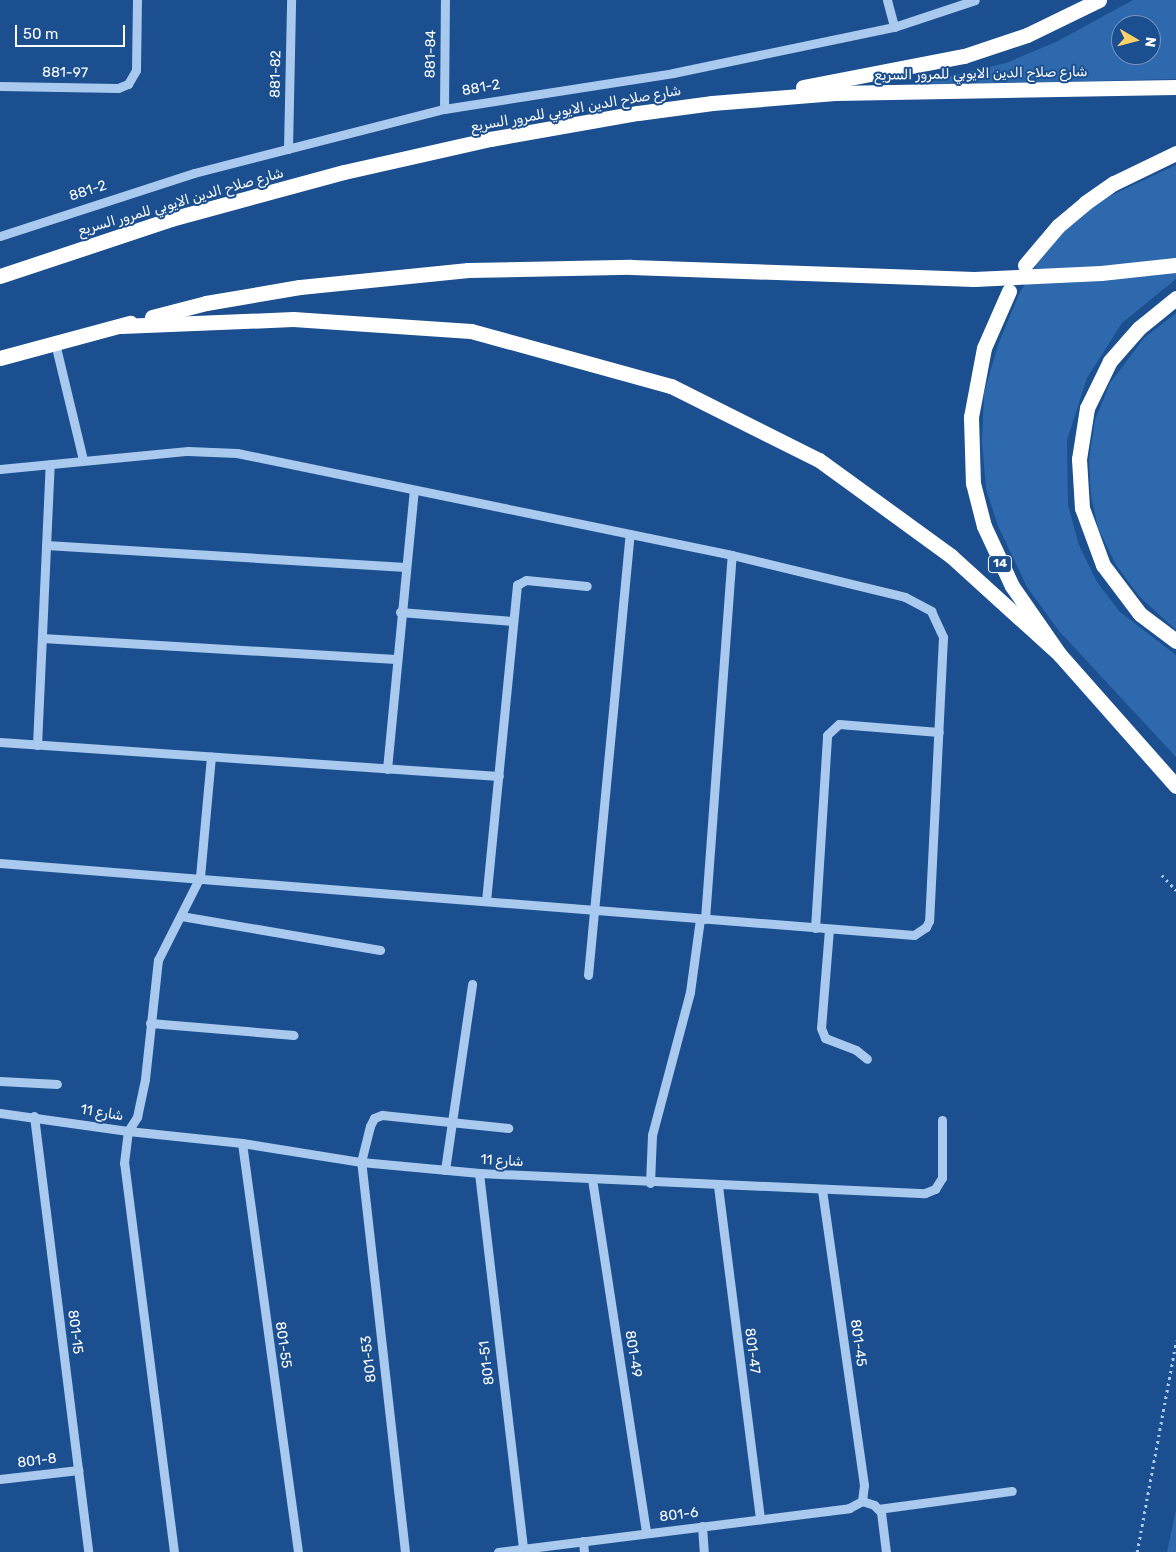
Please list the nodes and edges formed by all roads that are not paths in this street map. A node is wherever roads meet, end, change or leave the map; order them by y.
1 (137, 0) edge
2 (291, 0) edge
3 (446, 0) edge
4 (887, 0) edge
5 (975, 0) edge
6 (1099, 0) edge
7 (894, 27) junction
8 (0, 86) edge
9 (1176, 87) edge
10 (712, 103) junction
11 (444, 109) junction
12 (288, 149) junction
13 (1176, 153) edge
14 (0, 236) edge
15 (1025, 265) dead end
16 (1176, 265) edge
17 (0, 276) edge
18 (1009, 291) dead end
19 (1176, 298) edge
20 (121, 326) junction
21 (55, 344) junction
22 (0, 358) edge
23 (83, 460) junction
24 (50, 464) junction
25 (0, 469) edge
26 (414, 490) junction
27 (630, 534) junction
28 (46, 545) junction
29 (732, 555) junction
30 (405, 567) junction
31 (587, 586) dead end
32 (400, 612) junction
33 (513, 621) junction
34 (42, 638) junction
35 (1176, 642) edge
36 (1060, 655) junction
37 (395, 659) junction
38 (939, 732) junction
39 (0, 742) edge
40 (37, 745) junction
41 (211, 757) junction
42 (387, 769) junction
43 (500, 776) junction
44 (1176, 786) edge
45 (0, 863) edge
46 (200, 878) junction
47 (486, 901) junction
48 (595, 911) junction
49 (181, 916) junction
50 (703, 919) junction
51 (816, 928) junction
52 (829, 929) junction
53 (380, 950) dead end
54 (588, 975) dead end
55 (472, 984) dead end
56 (150, 1023) junction
57 (293, 1035) dead end
58 (867, 1059) dead end
59 (0, 1081) edge
60 (57, 1084) dead end
61 (0, 1113) edge
62 (34, 1116) junction
63 (942, 1120) dead end
64 (452, 1122) junction
65 (508, 1128) dead end
66 (128, 1131) junction
67 (242, 1143) junction
68 (361, 1162) junction
69 (444, 1170) junction
70 (480, 1173) junction
71 (592, 1180) junction
72 (650, 1183) junction
73 (718, 1186) junction
74 (822, 1190) junction
75 (78, 1470) junction
76 (0, 1479) edge
77 (1012, 1491) dead end
78 (862, 1501) junction
79 (878, 1508) junction
80 (760, 1519) junction
81 (702, 1526) junction
82 (646, 1533) junction
83 (583, 1541) junction
84 (523, 1549) junction
85 (88, 1552) edge
86 (174, 1552) edge
87 (298, 1552) edge
88 (405, 1552) edge
89 (498, 1552) edge
90 (584, 1552) edge
91 (704, 1552) edge
92 (886, 1552) edge

1 - 8 street, 881-97
2 - 12 street, 881-82
3 - 11 street, 881-84
4 - 7 street
5 - 7 street, 881-2
6 - 10 highway
7 - 11 street, 881-2
9 - 10 highway, شارع صلاح الدين الايوبي للمرور السريع
10 - 17 highway, شارع صلاح الدين الايوبي للمرور السريع
11 - 12 street, 881-2
12 - 14 street, 881-2
13 - 15 highway
16 - 20 highway, bridge
18 - 36 highway, 14
19 - 35 highway
20 - 21 highway
20 - 36 highway
21 - 22 highway
21 - 23 street
23 - 24 street
23 - 26 street
24 - 25 street
24 - 28 street
26 - 27 street
26 - 30 street
27 - 29 street
27 - 48 street
28 - 30 street
28 - 34 street
29 - 38 street
29 - 50 street
30 - 32 street
31 - 33 street
32 - 33 street
32 - 37 street
33 - 43 street
34 - 37 street
34 - 40 street
36 - 44 highway, 14
37 - 42 street
38 - 51 street
38 - 52 street
39 - 40 street
40 - 41 street
41 - 42 street
41 - 46 street
42 - 43 street
43 - 47 street
45 - 46 street
46 - 47 street
46 - 49 street
47 - 48 street
48 - 50 street
48 - 54 street
49 - 53 street
49 - 56 street
50 - 51 street
50 - 72 street
51 - 52 street
52 - 58 street
55 - 64 street
56 - 57 street
56 - 66 street
59 - 60 street
61 - 62 street, شارع 11
62 - 66 street, شارع 11
62 - 75 street, 801-15
63 - 74 street, شارع 11
64 - 65 street
64 - 68 street
64 - 69 street
66 - 67 street, شارع 11
66 - 86 street
67 - 68 street, شارع 11
67 - 87 street, 801-55
68 - 69 street, شارع 11
68 - 88 street, 801-53
69 - 70 street, شارع 11
70 - 71 street, شارع 11
70 - 84 street, 801-51
71 - 72 street, شارع 11
71 - 82 street, 801-49
72 - 73 street, شارع 11
73 - 74 street, شارع 11
73 - 80 street, 801-47
74 - 78 street, 801-45
75 - 76 street, 801-8
75 - 85 street, 801-15
77 - 79 street
78 - 79 street
78 - 80 street, 801-6
79 - 92 street
80 - 81 street, 801-6
81 - 82 street, 801-6
81 - 91 street
82 - 83 street, 801-6
83 - 84 street, 801-6
83 - 90 street
84 - 89 street, 801-6

